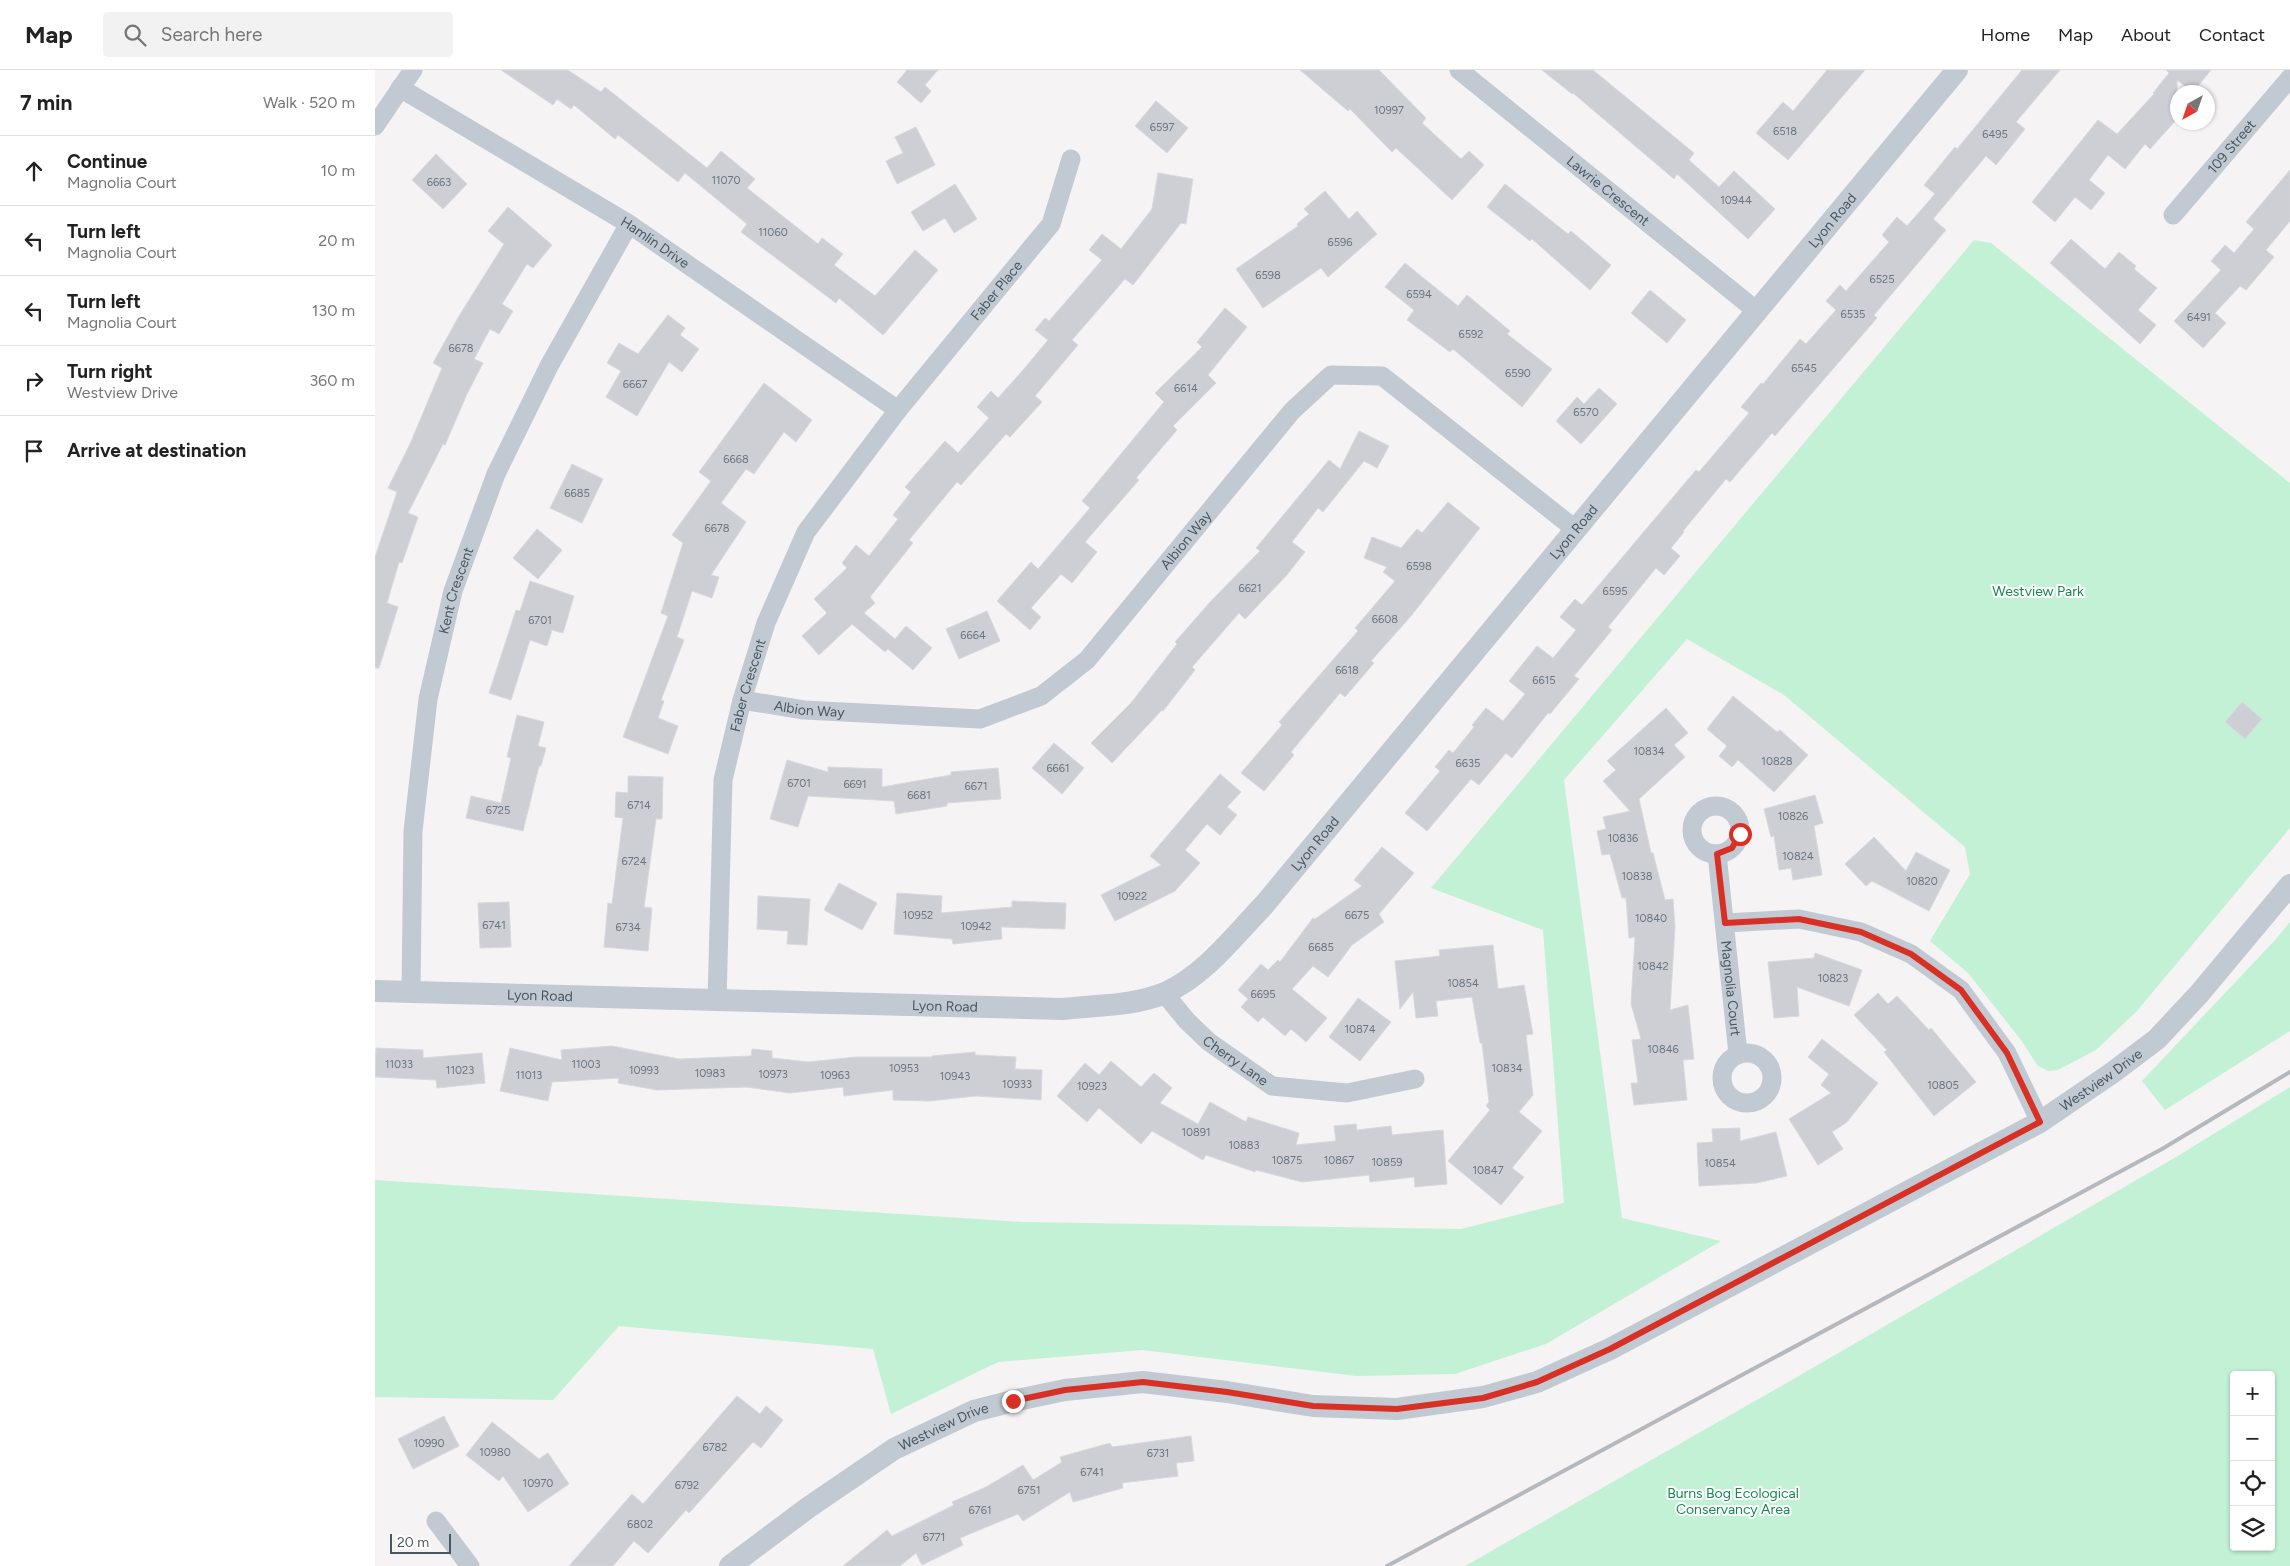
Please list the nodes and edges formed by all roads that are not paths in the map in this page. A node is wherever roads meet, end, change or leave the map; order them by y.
1 (413, 70) edge
2 (1459, 70) edge
3 (1957, 70) edge
4 (2290, 78) edge
5 (400, 88) junction
6 (375, 126) edge
7 (1071, 159) dead end
8 (2173, 215) dead end
9 (629, 224) junction
10 (1758, 312) junction
11 (898, 410) junction
12 (1575, 529) junction
13 (742, 700) junction
14 (1717, 854) dead end
15 (2290, 885) edge
16 (1725, 923) junction
17 (375, 991) edge
18 (411, 992) junction
19 (1164, 993) junction
20 (717, 1000) junction
21 (1738, 1054) dead end
22 (1415, 1079) dead end
23 (2040, 1122) junction
24 (436, 1521) dead end
25 (470, 1566) edge
26 (730, 1566) edge

1 - 5 street
2 - 10 street, Lawrie Crescent
3 - 10 street, Lyon Road
4 - 8 street, 109 Street
5 - 6 street
5 - 9 street, Hamlin Drive
7 - 11 street, Faber Place
9 - 11 street, Hamlin Drive
9 - 18 street, Kent Crescent
10 - 12 street, Lyon Road
11 - 13 street, Faber Crescent
12 - 13 street, Albion Way
12 - 19 street, Lyon Road
13 - 20 street, Faber Crescent
14 - 16 street, Magnolia Court
15 - 23 street, Westview Drive
16 - 21 street, Magnolia Court
16 - 23 street, Magnolia Court
17 - 18 street, Lyon Road
18 - 20 street, Lyon Road
19 - 20 street, Lyon Road
19 - 22 street, Cherry Lane
23 - 26 street, Westview Drive
24 - 25 street

